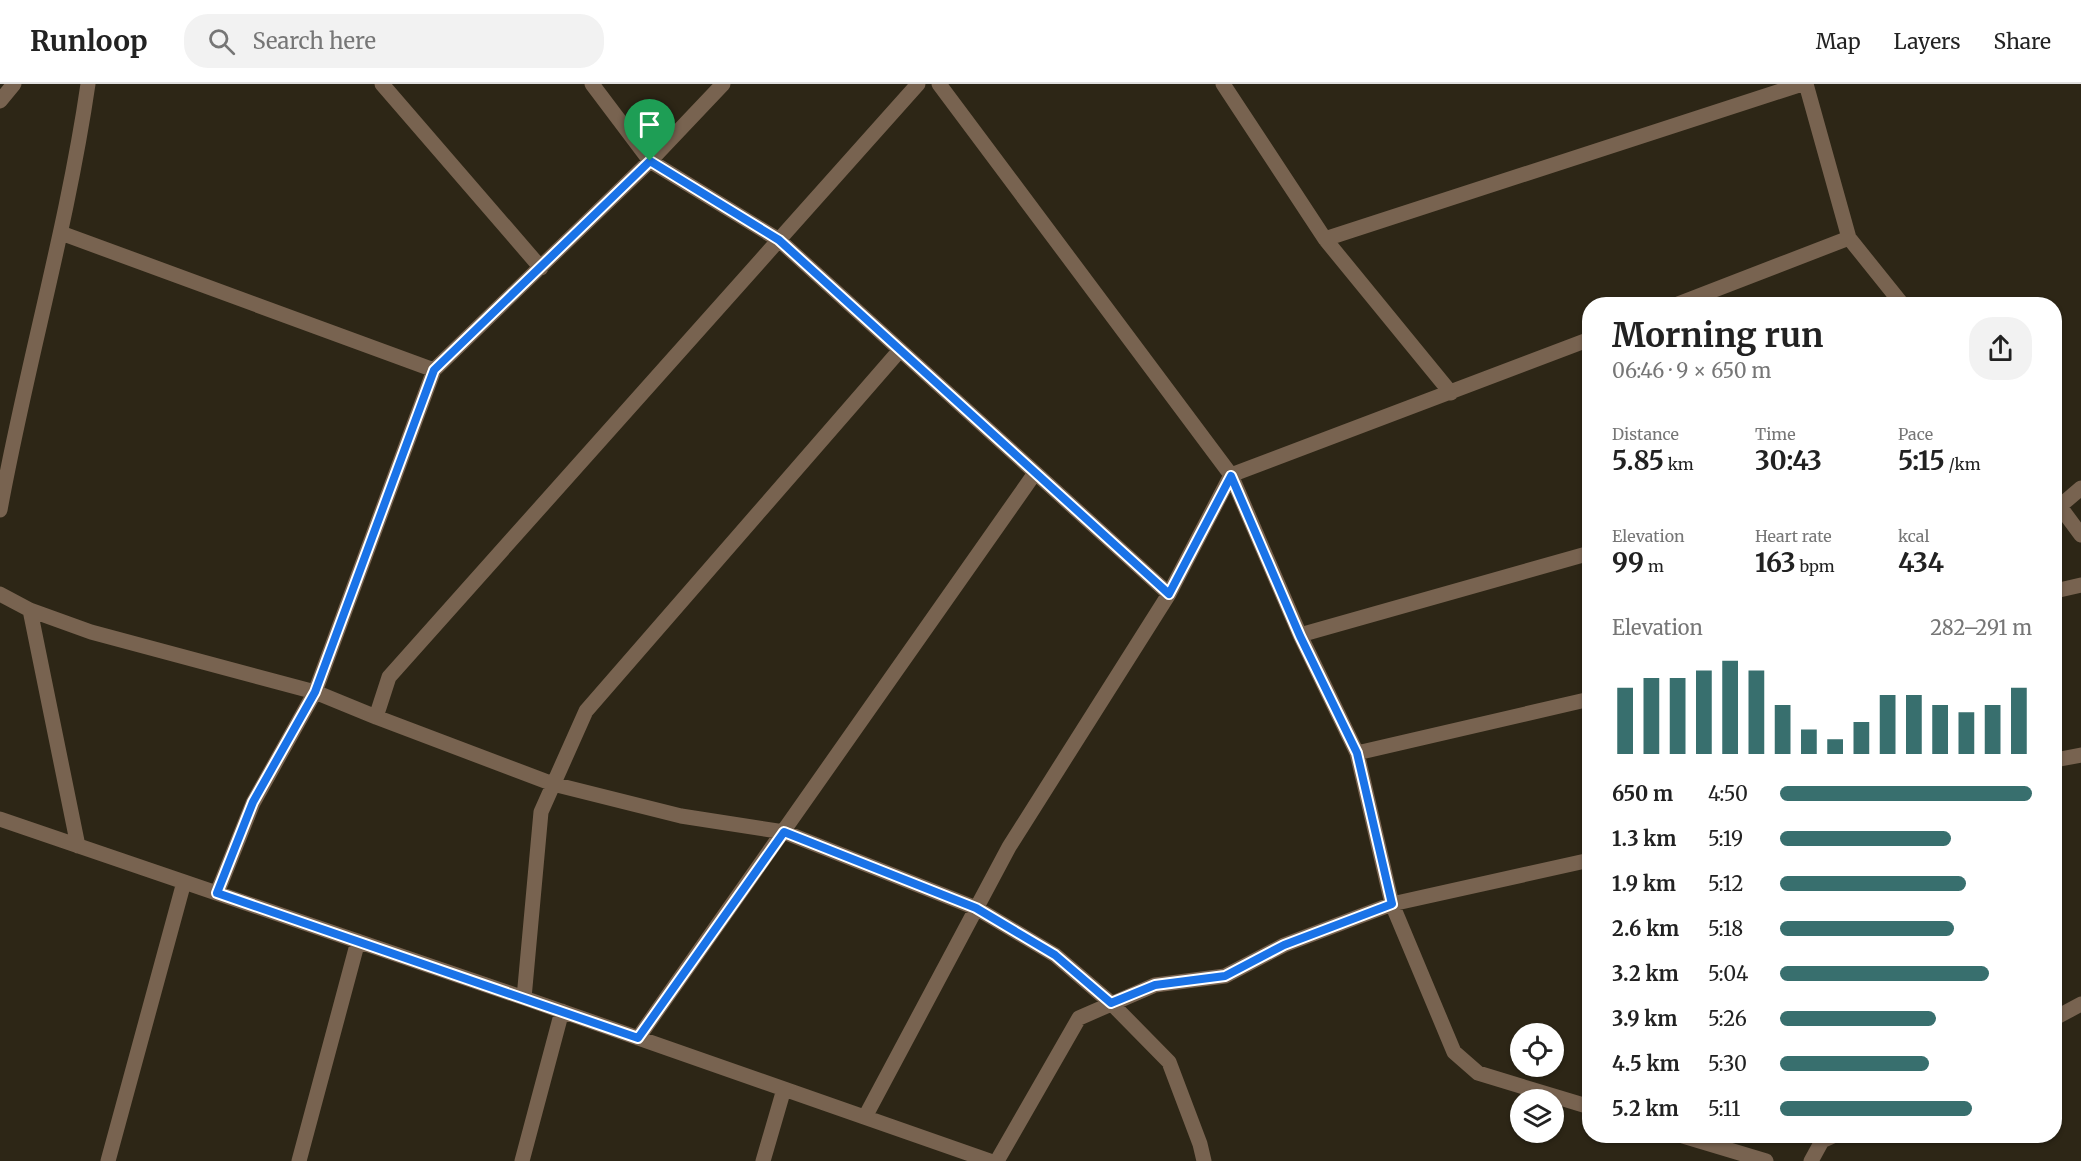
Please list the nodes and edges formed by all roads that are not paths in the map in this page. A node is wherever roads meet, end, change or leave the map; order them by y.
1 (14, 84) edge
2 (88, 84) edge
3 (382, 84) edge
4 (592, 84) edge
5 (723, 84) edge
6 (918, 84) edge
7 (939, 84) edge
8 (1222, 84) edge
9 (1804, 84) edge
10 (0, 101) edge
11 (650, 161) junction
12 (61, 233) junction
13 (1849, 238) junction
14 (1325, 239) junction
15 (779, 240) junction
16 (541, 268) junction
17 (1696, 297) edge
18 (1896, 297) edge
19 (1582, 342) edge
20 (900, 350) junction
21 (434, 370) junction
22 (1451, 393) junction
23 (1035, 473) junction
24 (1231, 476) junction
25 (2081, 488) edge
26 (2062, 500) edge
27 (0, 510) edge
28 (2062, 510) edge
29 (2081, 535) edge
30 (1582, 555) edge
31 (2081, 585) edge
32 (2062, 589) edge
33 (0, 594) edge
34 (1169, 594) junction
35 (30, 610) junction
36 (1300, 636) junction
37 (315, 692) junction
38 (1582, 701) edge
39 (376, 717) junction
40 (1357, 753) junction
41 (2081, 754) edge
42 (2062, 758) edge
43 (553, 784) junction
44 (0, 819) edge
45 (784, 832) junction
46 (78, 846) junction
47 (1582, 862) edge
48 (184, 882) junction
49 (217, 893) junction
50 (1392, 904) junction
51 (976, 908) junction
52 (358, 941) junction
53 (524, 998) junction
54 (1111, 1003) junction
55 (2081, 1004) edge
56 (562, 1011) junction
57 (2062, 1014) edge
58 (638, 1038) junction
59 (784, 1089) junction
60 (1582, 1105) edge
61 (865, 1117) junction
62 (1706, 1143) edge
63 (1821, 1143) edge
64 (961, 1156) edge
65 (108, 1161) edge
66 (299, 1161) edge
67 (522, 1161) edge
68 (763, 1161) edge
69 (990, 1161) edge
70 (998, 1161) edge
71 (1204, 1161) edge
72 (1766, 1161) edge
73 (1811, 1161) edge

1 - 10 street
2 - 12 street
3 - 16 street
4 - 11 street
5 - 11 street
6 - 15 street
7 - 24 street
8 - 14 street
9 - 13 street
9 - 14 street
11 - 15 street
11 - 16 street
12 - 21 street
12 - 27 street
13 - 17 street
13 - 18 street
14 - 22 street
15 - 20 street
15 - 39 street
16 - 21 street
19 - 22 street
20 - 23 street
20 - 43 street
21 - 37 street
22 - 24 street
23 - 34 street
23 - 45 street
24 - 34 street
24 - 36 street
25 - 26 street
28 - 29 street
30 - 36 street
31 - 32 street
33 - 35 street
34 - 51 street
35 - 37 street
35 - 46 street
36 - 40 street
37 - 39 street
37 - 49 street
38 - 40 street
39 - 43 street
40 - 50 street
41 - 42 street
43 - 45 street
43 - 53 street
44 - 46 street
45 - 51 street
45 - 58 street
46 - 48 street
47 - 50 street
48 - 49 street
48 - 65 street
49 - 52 street
50 - 54 street
50 - 60 street
51 - 54 street
51 - 61 street
52 - 53 street
52 - 66 street
53 - 56 street
54 - 70 street
54 - 71 street
55 - 57 street
56 - 58 street
56 - 67 street
58 - 59 street
59 - 61 street
59 - 68 street
61 - 64 street
62 - 72 street
63 - 73 street
64 - 69 street

